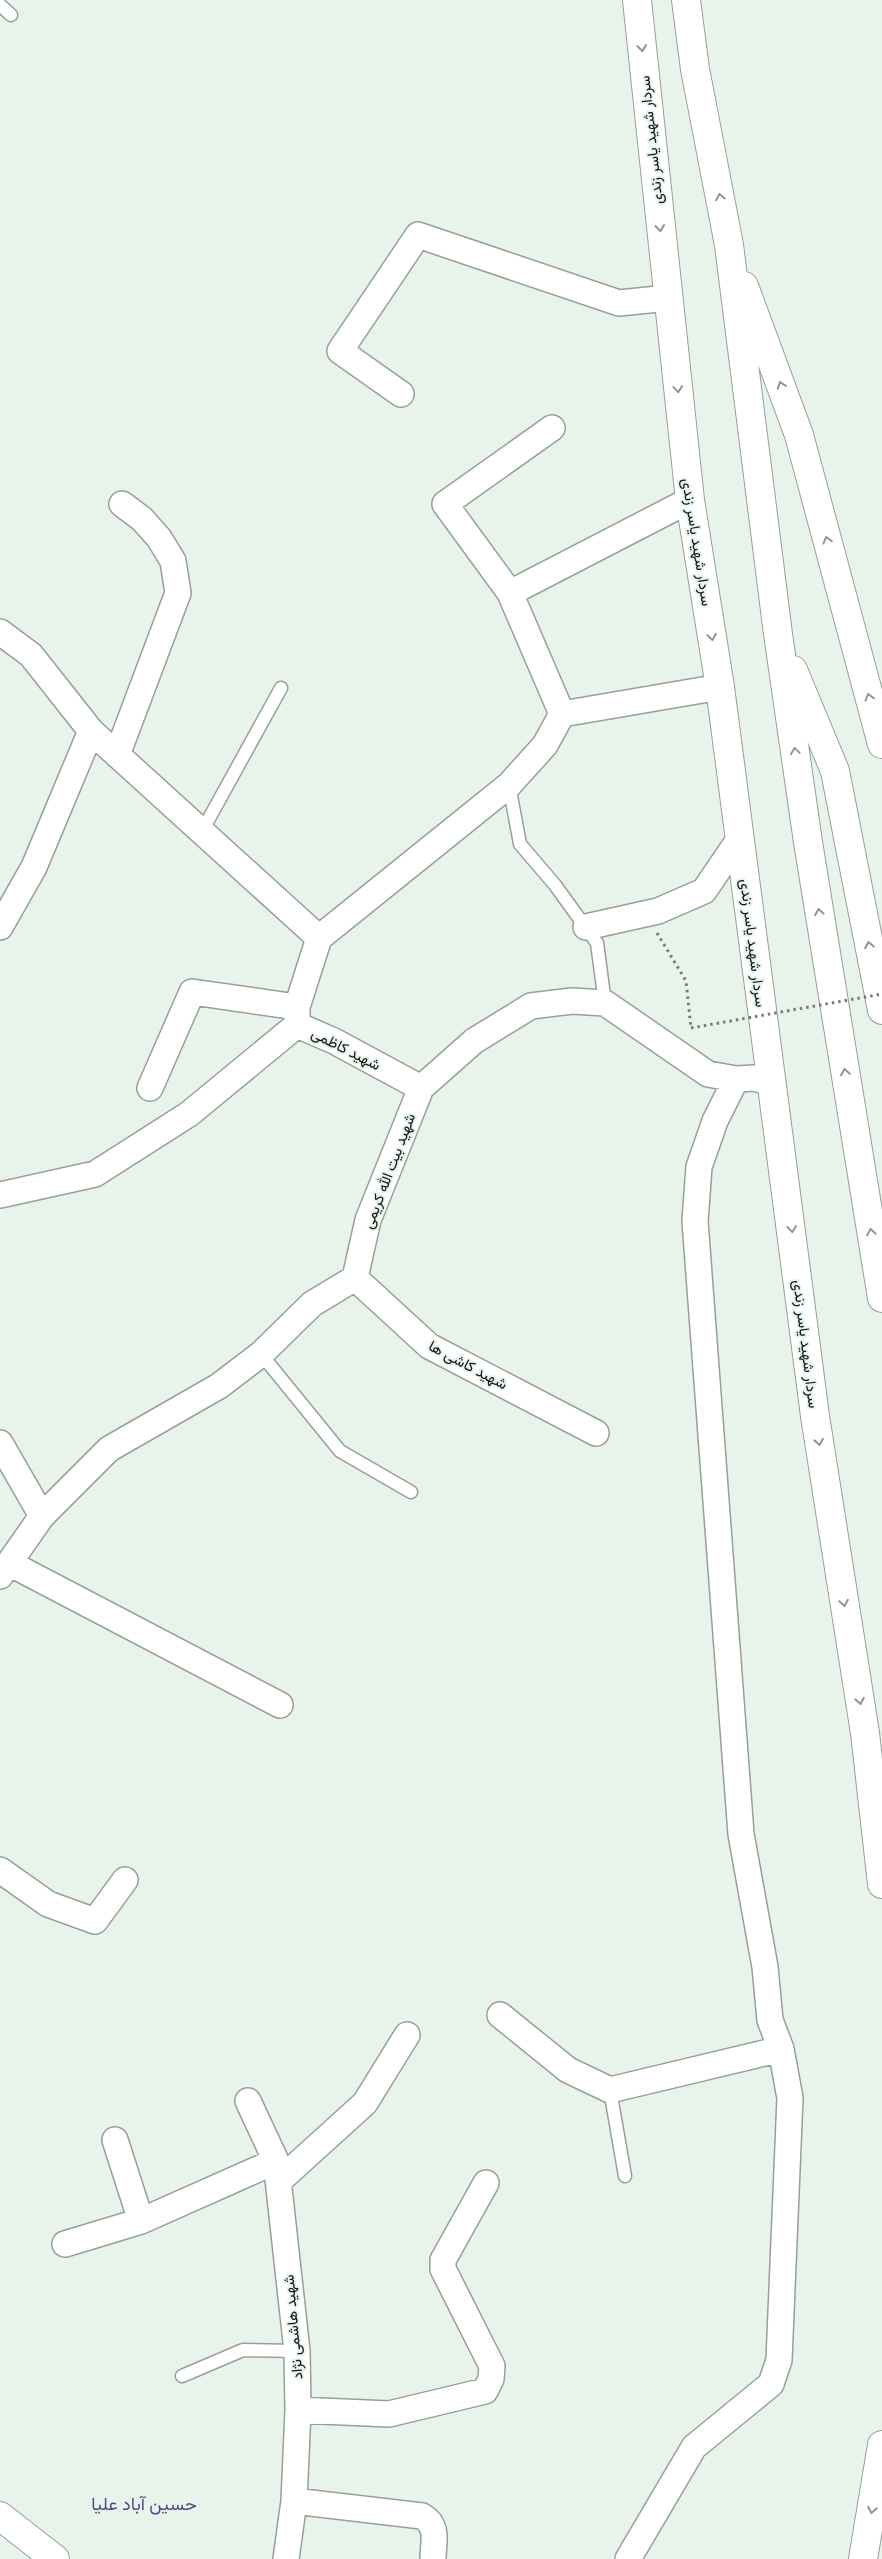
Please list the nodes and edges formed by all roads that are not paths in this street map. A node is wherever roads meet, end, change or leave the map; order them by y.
1 (637, 0) edge
2 (686, 0) edge
3 (0, 5) edge
4 (11, 15) dead end
5 (729, 244) junction
6 (668, 298) junction
7 (401, 394) dead end
8 (552, 428) dead end
9 (690, 500) junction
10 (122, 504) dead end
11 (510, 593) junction
12 (0, 632) edge
13 (778, 634) junction
14 (720, 687) junction
15 (281, 688) dead end
16 (562, 714) junction
17 (91, 731) junction
18 (882, 744) edge
19 (117, 755) junction
20 (509, 786) junction
21 (201, 833) junction
22 (740, 838) junction
23 (0, 927) edge
24 (586, 927) junction
25 (319, 938) junction
26 (605, 1003) junction
27 (882, 1010) edge
28 (297, 1016) junction
29 (736, 1079) junction
30 (771, 1083) junction
31 (150, 1088) dead end
32 (421, 1088) junction
33 (0, 1195) edge
34 (355, 1278) junction
35 (882, 1298) edge
36 (261, 1354) junction
37 (596, 1433) dead end
38 (0, 1443) edge
39 (411, 1492) dead end
40 (42, 1516) junction
41 (5, 1569) edge
42 (280, 1704) dead end
43 (874, 1743) edge
44 (0, 1870) edge
45 (125, 1880) dead end
46 (882, 1885) edge
47 (500, 2015) dead end
48 (407, 2036) dead end
49 (781, 2049) junction
50 (610, 2090) junction
51 (248, 2101) dead end
52 (116, 2140) dead end
53 (278, 2171) junction
54 (625, 2176) dead end
55 (486, 2183) dead end
56 (141, 2220) junction
57 (65, 2244) dead end
58 (297, 2351) junction
59 (182, 2376) dead end
60 (298, 2410) junction
61 (882, 2445) edge
62 (294, 2501) junction
63 (0, 2516) edge
64 (433, 2556) dead end
65 (55, 2559) edge
66 (286, 2559) edge
67 (628, 2559) edge
68 (863, 2559) edge

1 -> 6 main road, سردار شهید یاسر زندی
5 -> 2 main road
3 - 4 lane
5 - 13 main road
18 -> 5 main road
6 - 7 street
6 -> 9 main road, سردار شهید یاسر زندی
8 - 11 street
9 - 11 street
9 -> 14 main road, سردار شهید یاسر زندی
10 - 19 street
11 - 16 street
12 - 17 street
27 -> 13 main road
35 -> 13 main road
14 - 16 street
14 - 22 main road, سردار شهید یاسر زندی
15 - 21 lane
16 - 20 street
17 - 19 street
17 - 23 street
19 - 21 street
20 - 24 lane
20 - 25 street
21 - 25 street
22 - 24 street
22 - 30 main road, سردار شهید یاسر زندی
24 - 26 lane
25 - 28 street
26 - 29 street
26 - 32 street, شهید بیت الله کریمی
28 - 31 street, شهید کاظمی
28 - 32 street, شهید کاظمی
28 - 33 street
29 - 30 street
29 - 49 street
30 -> 43 main road, سردار شهید یاسر زندی
32 - 34 street, شهید بیت الله کریمی
34 - 36 street
34 - 37 street, شهید کاشی ها
36 - 39 lane
36 - 40 street
38 - 40 street
40 - 41 street
41 - 42 street
43 - 46 main road, سردار شهید یاسر زندی
44 - 45 street
47 - 50 street
48 - 53 street
49 - 50 street
49 - 67 street
50 - 54 lane
51 - 53 street, شهید هاشمی نژاد
52 - 56 street
53 - 56 street
53 - 58 street, شهید هاشمی نژاد
55 - 60 street
56 - 57 street
58 - 59 lane
58 - 60 street, شهید هاشمی نژاد
60 - 62 street, شهید هاشمی نژاد
61 -> 68 main road
62 - 64 street
62 - 66 street, شهید هاشمی نژاد
63 - 65 main road

